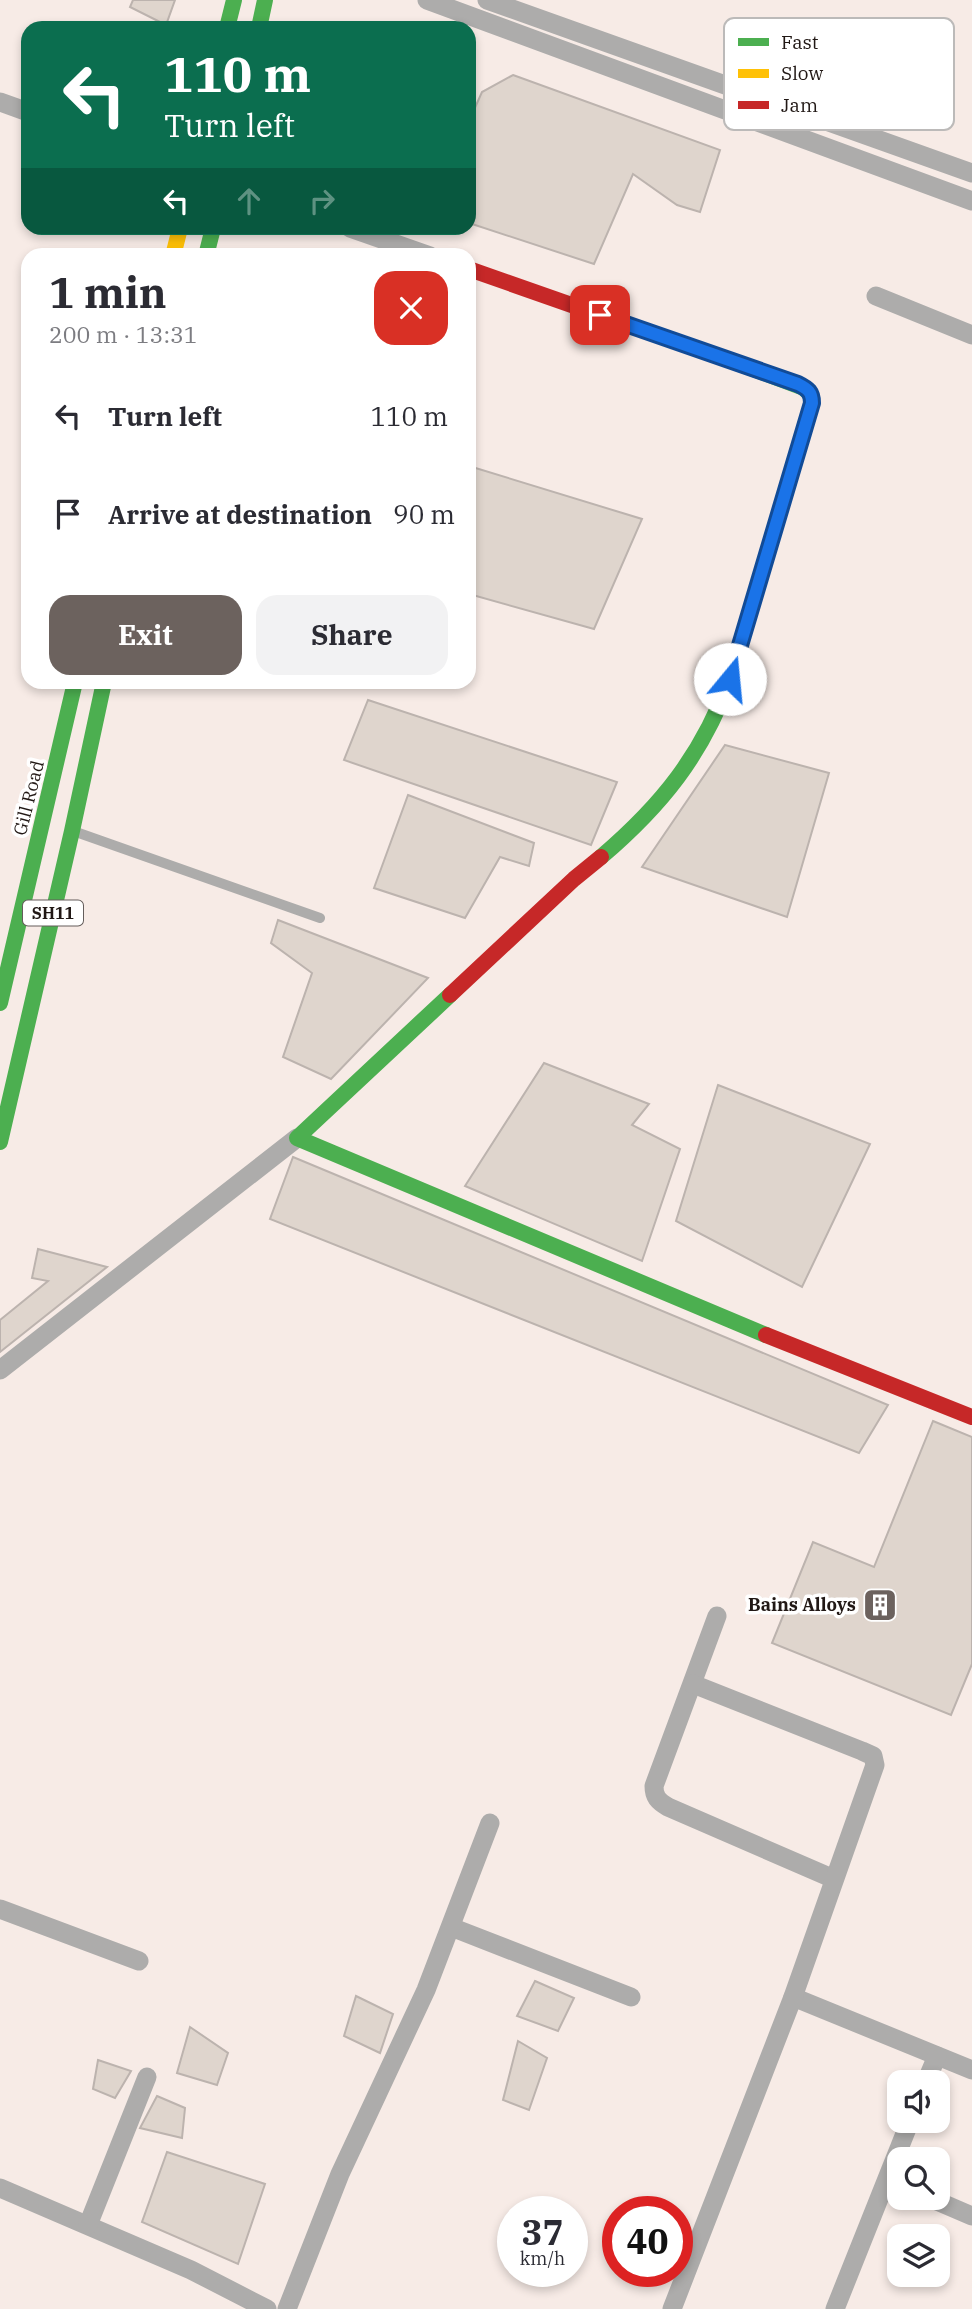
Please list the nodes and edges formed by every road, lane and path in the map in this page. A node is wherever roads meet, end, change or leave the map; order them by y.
1 (234, 0) edge
2 (265, 0) edge
3 (427, 0) edge
4 (487, 0) edge
5 (459, 6) edge
6 (230, 21) edge
7 (260, 21) edge
8 (697, 74) junction
9 (724, 84) edge
10 (689, 98) junction
11 (0, 102) edge
12 (21, 110) edge
13 (724, 111) edge
14 (777, 130) edge
15 (853, 130) edge
16 (972, 173) edge
17 (972, 201) edge
18 (369, 235) edge
19 (407, 248) edge
20 (476, 271) edge
21 (876, 296) dead end
22 (972, 335) edge
23 (73, 689) edge
24 (102, 689) edge
25 (72, 831) junction
26 (320, 918) dead end
27 (0, 1003) edge
28 (297, 1138) junction
29 (0, 1142) edge
30 (0, 1370) edge
31 (972, 1417) edge
32 (717, 1616) dead end
33 (693, 1684) junction
34 (490, 1823) dead end
35 (834, 1879) junction
36 (0, 1909) edge
37 (451, 1927) junction
38 (139, 1961) dead end
39 (631, 1997) dead end
40 (793, 1997) junction
41 (937, 2056) junction
42 (931, 2070) edge
43 (972, 2070) edge
44 (147, 2077) dead end
45 (0, 2188) edge
46 (887, 2196) edge
47 (950, 2207) edge
48 (972, 2216) edge
49 (88, 2225) junction
50 (841, 2307) edge
51 (267, 2309) edge
52 (287, 2309) edge
53 (673, 2309) edge

1 - 6 street
2 - 7 street
3 - 5 street
4 - 8 street
5 - 10 street
8 - 9 street
8 - 10 street
10 - 13 street
11 - 12 street
14 - 17 street
15 - 16 street
18 - 19 street
20 - 28 street
21 - 22 street
23 - 27 street, Gill Road / SH11
24 - 25 street, SH11
25 - 26 lane
25 - 29 street, SH11
28 - 30 street
28 - 31 street
32 - 33 street
33 - 35 street
33 - 35 street
34 - 37 street
35 - 40 street
36 - 38 street
37 - 39 street
37 - 52 street
40 - 41 street
40 - 53 street
41 - 42 street
41 - 43 street
44 - 49 street
45 - 49 street
46 - 50 street
47 - 48 street
49 - 51 street

